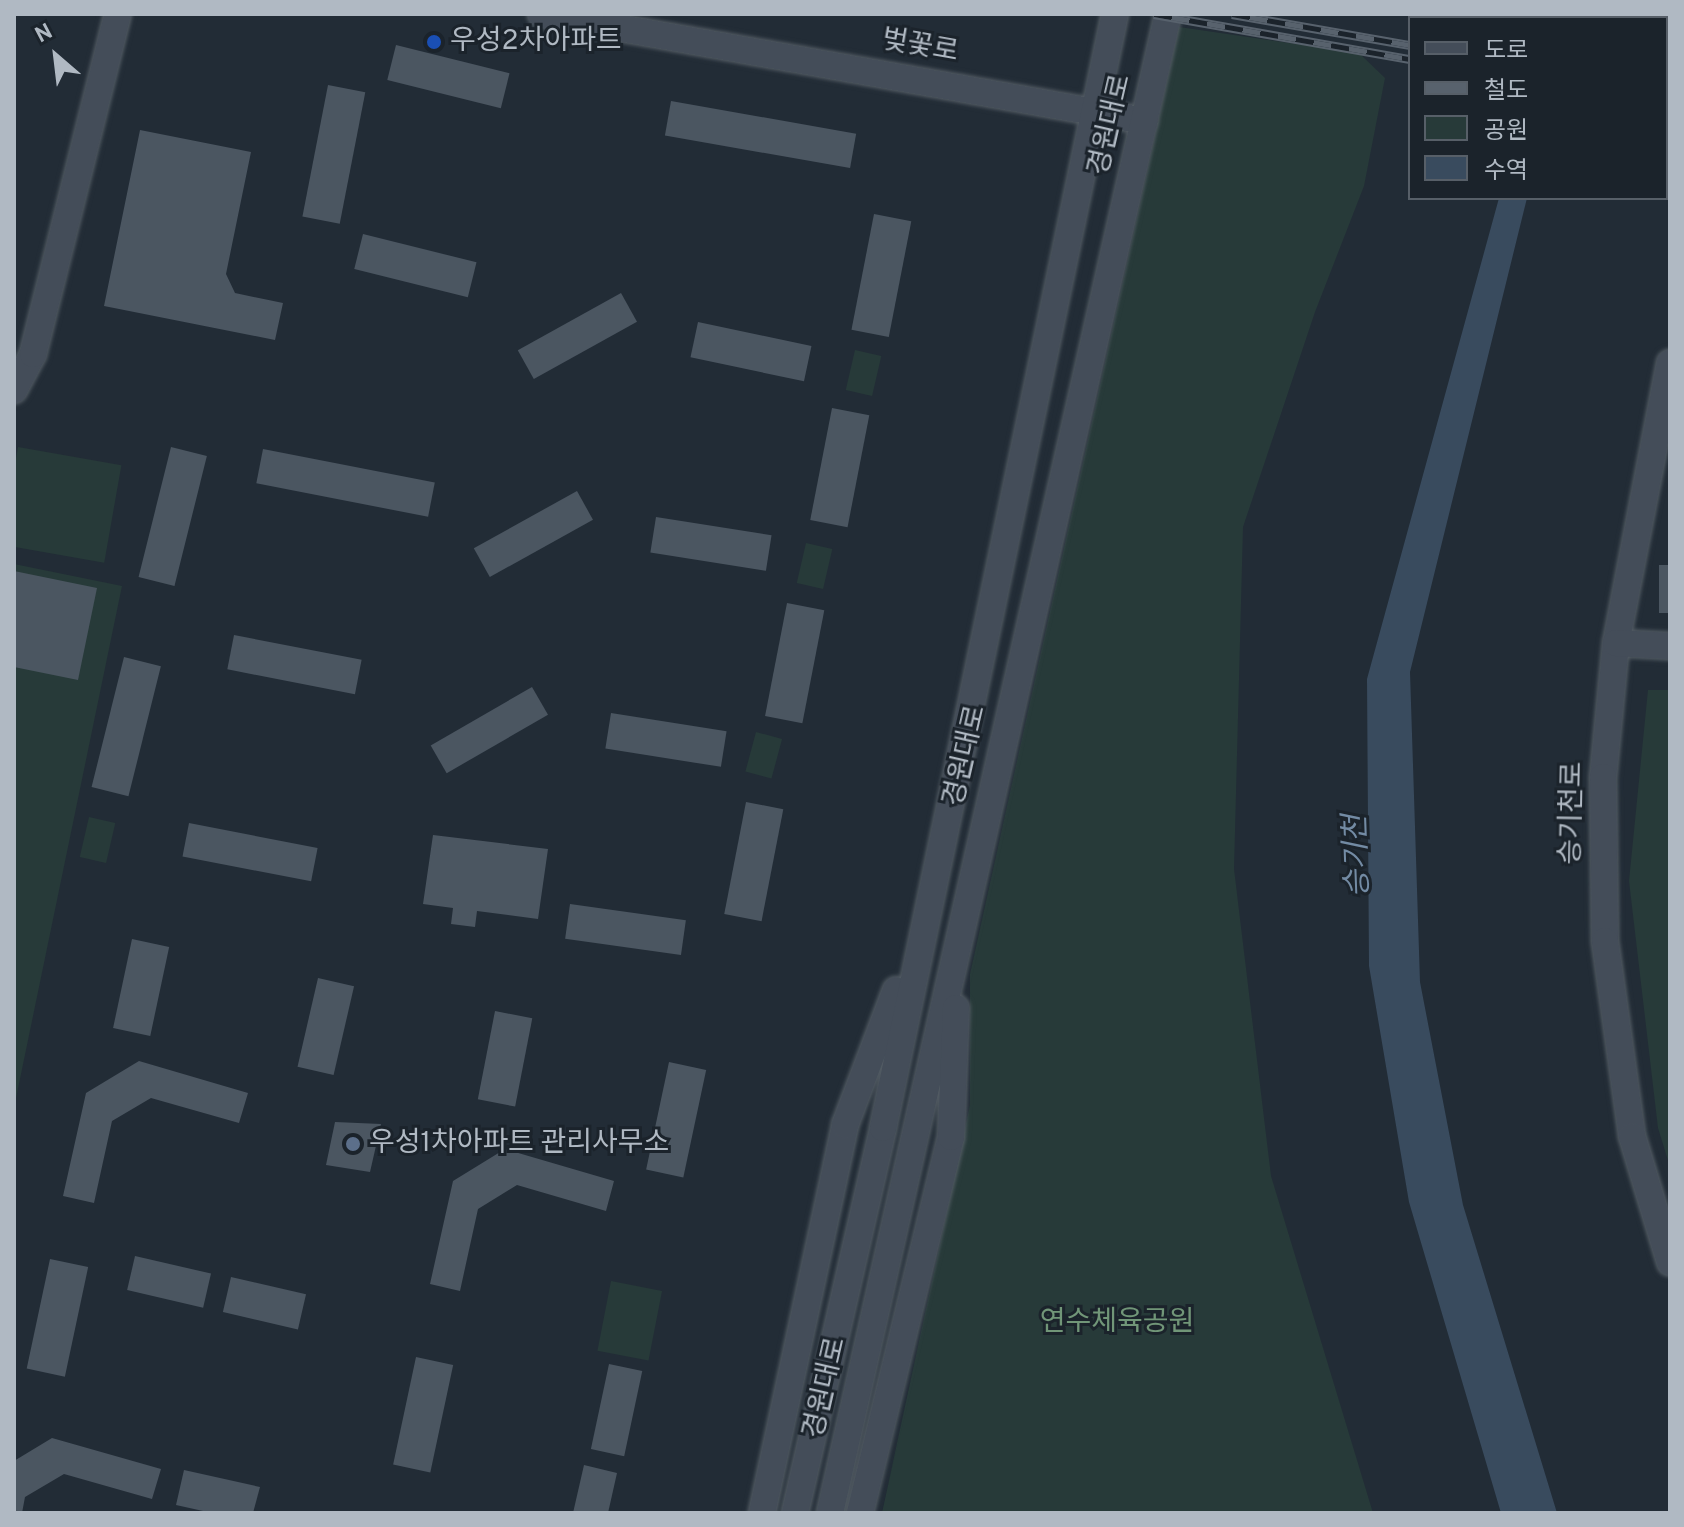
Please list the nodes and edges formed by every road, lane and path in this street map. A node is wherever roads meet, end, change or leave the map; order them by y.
1 (118, 14) edge
2 (541, 14) edge
3 (1115, 14) edge
4 (1168, 14) edge
5 (1094, 111) junction
6 (1145, 121) junction
7 (1670, 363) edge
8 (14, 390) edge
9 (1616, 643) junction
10 (1670, 646) edge
11 (922, 924) junction
12 (960, 928) junction
13 (1670, 1262) edge
14 (762, 1513) edge
15 (795, 1513) edge
16 (830, 1513) edge
17 (860, 1513) edge

1 - 8 main road
2 - 5 main road, 벚꽃로
3 - 5 main road, 경원대로
4 - 6 main road, 경원대로
5 - 6 main road, 벚꽃로
5 - 11 main road, 경원대로
6 - 12 main road, 경원대로
7 - 9 main road, 승기천로
9 - 10 main road
9 - 13 main road, 승기천로
11 - 14 main road
11 - 15 main road, 경원대로
12 - 16 main road, 경원대로
12 - 17 main road

